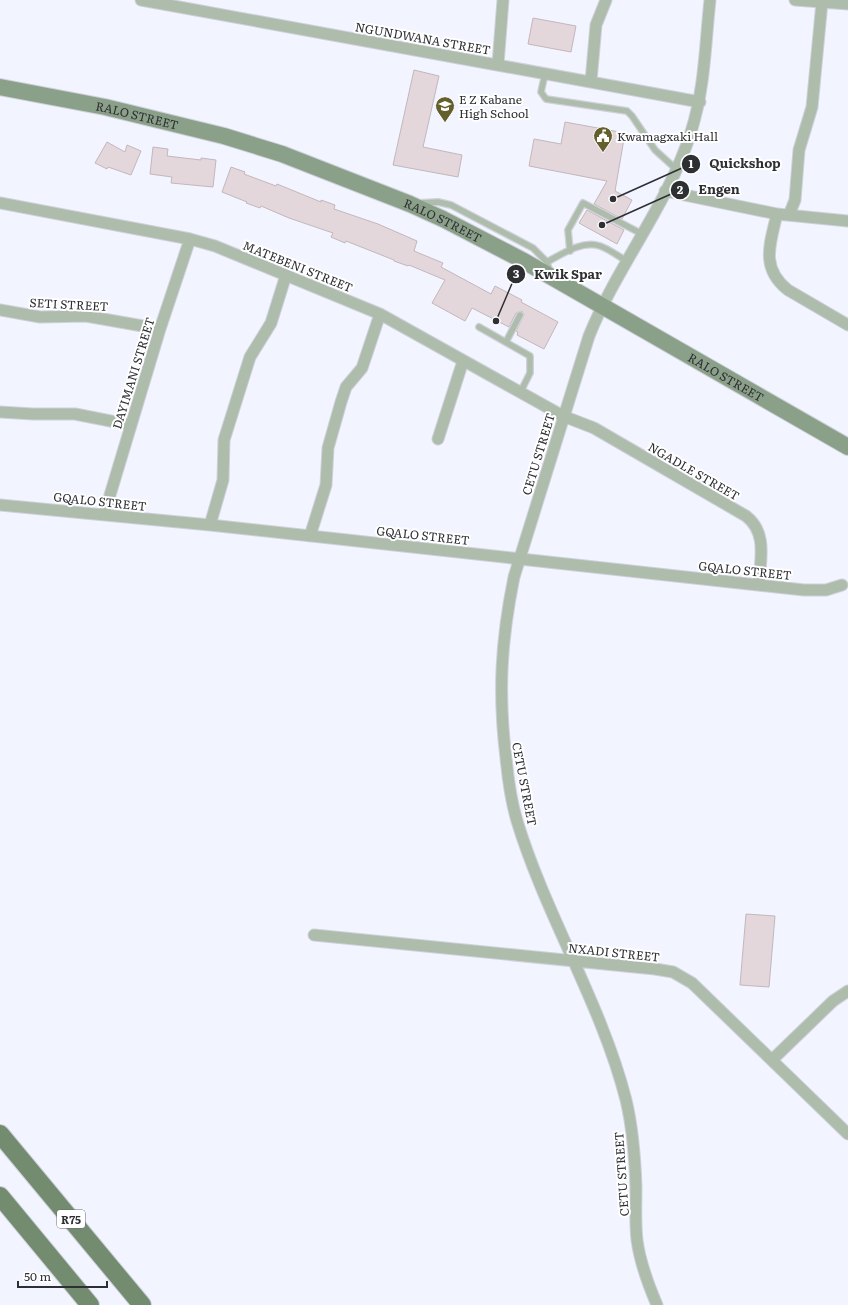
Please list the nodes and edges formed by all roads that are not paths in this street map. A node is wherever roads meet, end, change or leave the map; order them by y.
1 (141, 0) edge
2 (503, 0) edge
3 (606, 0) edge
4 (710, 0) edge
5 (795, 0) edge
6 (822, 2) junction
7 (848, 4) edge
8 (498, 64) junction
9 (545, 73) junction
10 (591, 81) junction
11 (0, 88) edge
12 (700, 102) junction
13 (676, 169) junction
14 (665, 191) junction
15 (0, 203) edge
16 (777, 214) junction
17 (789, 215) junction
18 (848, 221) edge
19 (642, 234) junction
20 (190, 239) junction
21 (570, 251) junction
22 (627, 261) junction
23 (549, 269) junction
24 (286, 275) junction
25 (602, 307) junction
26 (0, 310) edge
27 (380, 314) junction
28 (520, 315) dead end
29 (848, 325) edge
30 (479, 327) dead end
31 (160, 329) junction
32 (506, 342) junction
33 (463, 361) junction
34 (520, 393) junction
35 (0, 412) edge
36 (563, 416) junction
37 (131, 425) junction
38 (438, 439) dead end
39 (848, 447) edge
40 (0, 505) edge
41 (104, 515) junction
42 (210, 525) junction
43 (310, 536) junction
44 (519, 558) junction
45 (759, 584) junction
46 (842, 585) dead end
47 (314, 935) dead end
48 (573, 960) junction
49 (848, 991) edge
50 (772, 1060) junction
51 (0, 1134) edge
52 (848, 1134) edge
53 (0, 1196) edge
54 (90, 1305) edge
55 (142, 1305) edge
56 (657, 1305) edge

1 - 8 street, NGUNDWANA STREET
2 - 8 street
3 - 10 street
4 - 12 street, CETU STREET
5 - 6 street
6 - 7 street
6 - 17 street
8 - 9 street, NGUNDWANA STREET
9 - 10 street, NGUNDWANA STREET
9 - 13 lane
10 - 12 street, NGUNDWANA STREET
11 - 23 street, RALO STREET
12 - 13 street, CETU STREET
13 - 14 street, CETU STREET
14 - 16 street
14 - 19 street, CETU STREET
15 - 20 street, MATEBENI STREET
16 - 17 street
16 - 29 street
17 - 18 street
19 - 21 lane
19 - 22 street, CETU STREET
20 - 24 street, MATEBENI STREET
20 - 31 street, DAYIMANI STREET
21 - 22 lane
21 - 23 lane
22 - 25 street, CETU STREET
23 - 25 street, RALO STREET
24 - 27 street, MATEBENI STREET
24 - 42 street
25 - 36 street, CETU STREET
25 - 39 street, RALO STREET
26 - 31 street, SETI STREET
27 - 33 street, MATEBENI STREET
27 - 43 street
28 - 32 lane
30 - 32 lane
31 - 37 street, DAYIMANI STREET
32 - 34 lane
33 - 34 street, MATEBENI STREET
33 - 38 street
34 - 36 street, MATEBENI STREET
35 - 37 street
36 - 44 street, CETU STREET
36 - 45 street, NGADLE STREET
37 - 41 street, DAYIMANI STREET
40 - 41 street, GQALO STREET
41 - 42 street, GQALO STREET
42 - 43 street, GQALO STREET
43 - 44 street, GQALO STREET
44 - 45 street, GQALO STREET
44 - 48 street, CETU STREET
45 - 46 street, GQALO STREET
47 - 48 street, NXADI STREET
48 - 50 street, NXADI STREET
48 - 56 street, CETU STREET
49 - 50 street
50 - 52 street, NXADI STREET
51 - 55 main road, R75
53 - 54 main road

